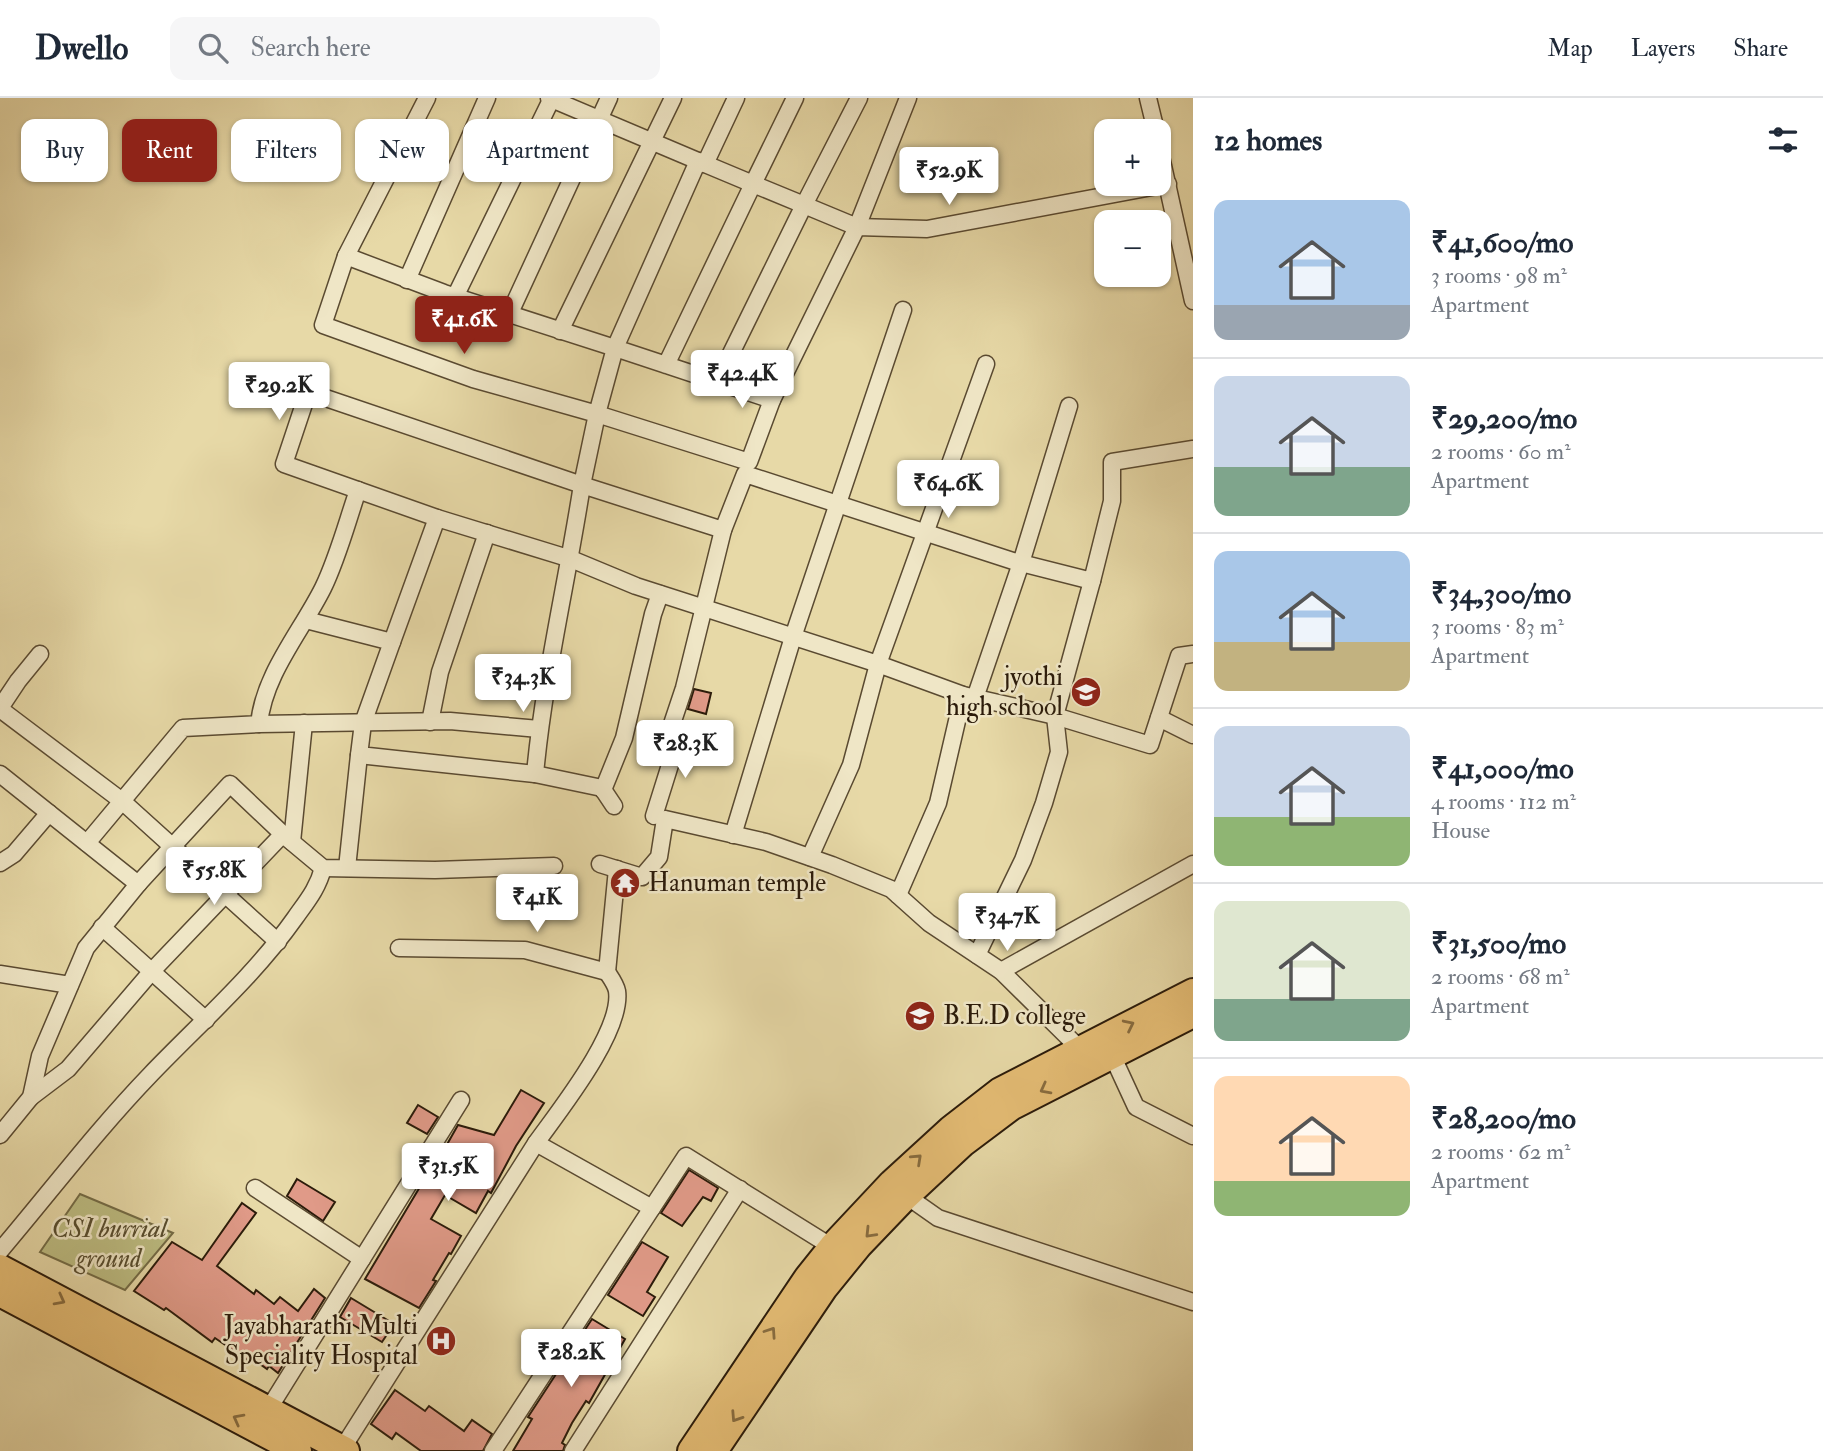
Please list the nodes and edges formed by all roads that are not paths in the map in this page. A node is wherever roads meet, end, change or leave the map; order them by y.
1 (428, 98) edge
2 (487, 98) edge
3 (551, 98) edge
4 (608, 98) edge
5 (673, 98) edge
6 (736, 98) edge
7 (794, 98) edge
8 (859, 98) edge
9 (908, 98) edge
10 (1148, 98) edge
11 (599, 119) joint
12 (1153, 119) edge
13 (613, 125) edge
14 (652, 141) junction
15 (701, 162) junction
16 (570, 182) edge
17 (753, 184) junction
18 (1104, 196) edge
19 (1171, 196) edge
20 (804, 205) junction
21 (857, 226) junction
22 (346, 256) junction
23 (407, 280) junction
24 (455, 297) junction
25 (1193, 301) edge
26 (903, 310) dead end
27 (509, 315) junction
28 (560, 331) junction
29 (615, 348) junction
30 (986, 364) dead end
31 (666, 365) junction
32 (248, 376) dead end
33 (717, 382) junction
34 (308, 392) junction
35 (772, 400) junction
36 (1069, 406) dead end
37 (597, 414) junction
38 (1193, 449) edge
39 (747, 468) junction
40 (582, 485) junction
41 (358, 490) junction
42 (838, 504) junction
43 (437, 518) junction
44 (723, 530) junction
45 (925, 531) junction
46 (487, 533) junction
47 (571, 559) junction
48 (1021, 563) junction
49 (1092, 581) junction
50 (660, 594) junction
51 (703, 608) junction
52 (306, 620) junction
53 (793, 637) junction
54 (391, 642) junction
55 (1193, 653) edge
56 (40, 654) dead end
57 (878, 664) junction
58 (969, 696) junction
59 (0, 708) edge
60 (1055, 716) junction
61 (1159, 718) junction
62 (430, 722) junction
63 (304, 723) junction
64 (363, 723) junction
65 (259, 724) junction
66 (539, 729) junction
67 (1193, 735) edge
68 (359, 755) junction
69 (0, 774) edge
70 (535, 774) junction
71 (603, 790) junction
72 (122, 801) junction
73 (614, 806) dead end
74 (49, 813) junction
75 (654, 816) dead end
76 (733, 835) junction
77 (288, 838) junction
78 (87, 843) junction
79 (173, 846) junction
80 (810, 857) junction
81 (0, 863) edge
82 (600, 864) dead end
83 (1193, 864) edge
84 (554, 866) dead end
85 (323, 868) junction
86 (347, 868) junction
87 (617, 869) junction
88 (139, 883) junction
89 (227, 894) junction
90 (898, 895) junction
91 (102, 928) junction
92 (278, 942) junction
93 (399, 948) dead end
94 (977, 955) junction
95 (152, 971) junction
96 (1001, 971) junction
97 (607, 972) junction
98 (0, 974) edge
99 (70, 985) junction
100 (1193, 992) edge
101 (1193, 1014) edge
102 (206, 1020) junction
103 (1094, 1056) junction
104 (31, 1097) junction
105 (461, 1100) dead end
106 (0, 1135) edge
107 (1193, 1136) edge
108 (536, 1143) junction
109 (255, 1188) dead end
110 (740, 1189) junction
111 (898, 1190) junction
112 (652, 1208) junction
113 (832, 1247) junction
114 (0, 1251) edge
115 (362, 1259) junction
116 (0, 1268) edge
117 (0, 1293) edge
118 (1193, 1302) edge
119 (268, 1410) junction
120 (344, 1450) edge
121 (299, 1451) edge
122 (492, 1451) edge
123 (573, 1451) edge
124 (691, 1451) edge
125 (714, 1451) edge

1 - 22 street
2 - 23 street
3 - 11 street
3 - 24 street
4 - 11 street
5 - 14 street
6 - 15 street
7 - 17 street
8 - 20 street
9 - 21 street
10 - 12 street
13 - 14 street
14 - 15 street
14 - 28 street
15 - 17 street
15 - 29 street
16 - 27 street
17 - 20 street
17 - 31 street
18 - 21 street
19 - 25 street
20 - 21 street
20 - 33 street
21 - 35 street
22 - 23 street
22 - 37 street
23 - 24 street
24 - 27 street
26 - 42 street
27 - 28 street
28 - 29 street
29 - 31 street
29 - 37 street
30 - 45 street
31 - 33 street
32 - 34 street
33 - 35 street
34 - 40 street
34 - 41 street
35 - 39 street
36 - 48 street
37 - 39 street
37 - 40 street
38 - 49 street
39 - 42 street
39 - 44 street
40 - 44 street
40 - 47 street
41 - 43 street
41 - 52 street
42 - 45 street
42 - 53 street
43 - 46 street
43 - 54 street
44 - 51 street
45 - 48 street
45 - 57 street
46 - 47 street
46 - 62 street
47 - 50 street
47 - 66 street
48 - 49 street
48 - 58 street
49 - 60 street
50 - 51 street
50 - 71 street
51 - 53 street
51 - 75 street
52 - 54 street
52 - 65 street
53 - 57 street
53 - 76 street
54 - 64 street
55 - 61 street
56 - 59 street
57 - 58 street
57 - 80 street
58 - 60 street
58 - 90 street
59 - 72 street
60 - 61 street
60 - 94 street
61 - 67 street
62 - 64 street
62 - 66 street
63 - 64 street
63 - 65 street
63 - 77 street
64 - 68 street
65 - 72 street
66 - 70 street
68 - 70 street
68 - 86 street
69 - 74 street
70 - 71 street
71 - 73 street
72 - 78 street
72 - 79 street
74 - 78 street
74 - 81 street
76 - 80 street
76 - 87 street
77 - 79 street
77 - 85 street
77 - 89 street
78 - 88 street
79 - 88 street
79 - 89 street
80 - 90 street
82 - 87 street
83 - 96 street
84 - 86 street
85 - 86 street
85 - 92 street
87 - 97 street
88 - 91 street
89 - 92 street
89 - 95 street
90 - 94 street
91 - 95 street
91 - 99 street
92 - 102 street
93 - 97 street
94 - 96 street
95 - 102 street
95 - 104 street
96 - 103 street
97 - 108 street
98 - 99 street
99 - 104 street
103 -> 100 main road
101 - 103 main road
102 - 114 street
103 - 107 street
103 - 111 main road
104 - 106 street
105 - 115 street
108 - 112 street
108 - 120 street
109 - 115 street
110 - 112 street
110 - 113 street
110 - 123 street
111 - 113 main road
111 - 118 street
111 -> 125 main road
112 - 122 street
124 -> 113 main road
115 - 119 street
116 -> 119 main road
121 -> 117 main road
119 - 120 main road

